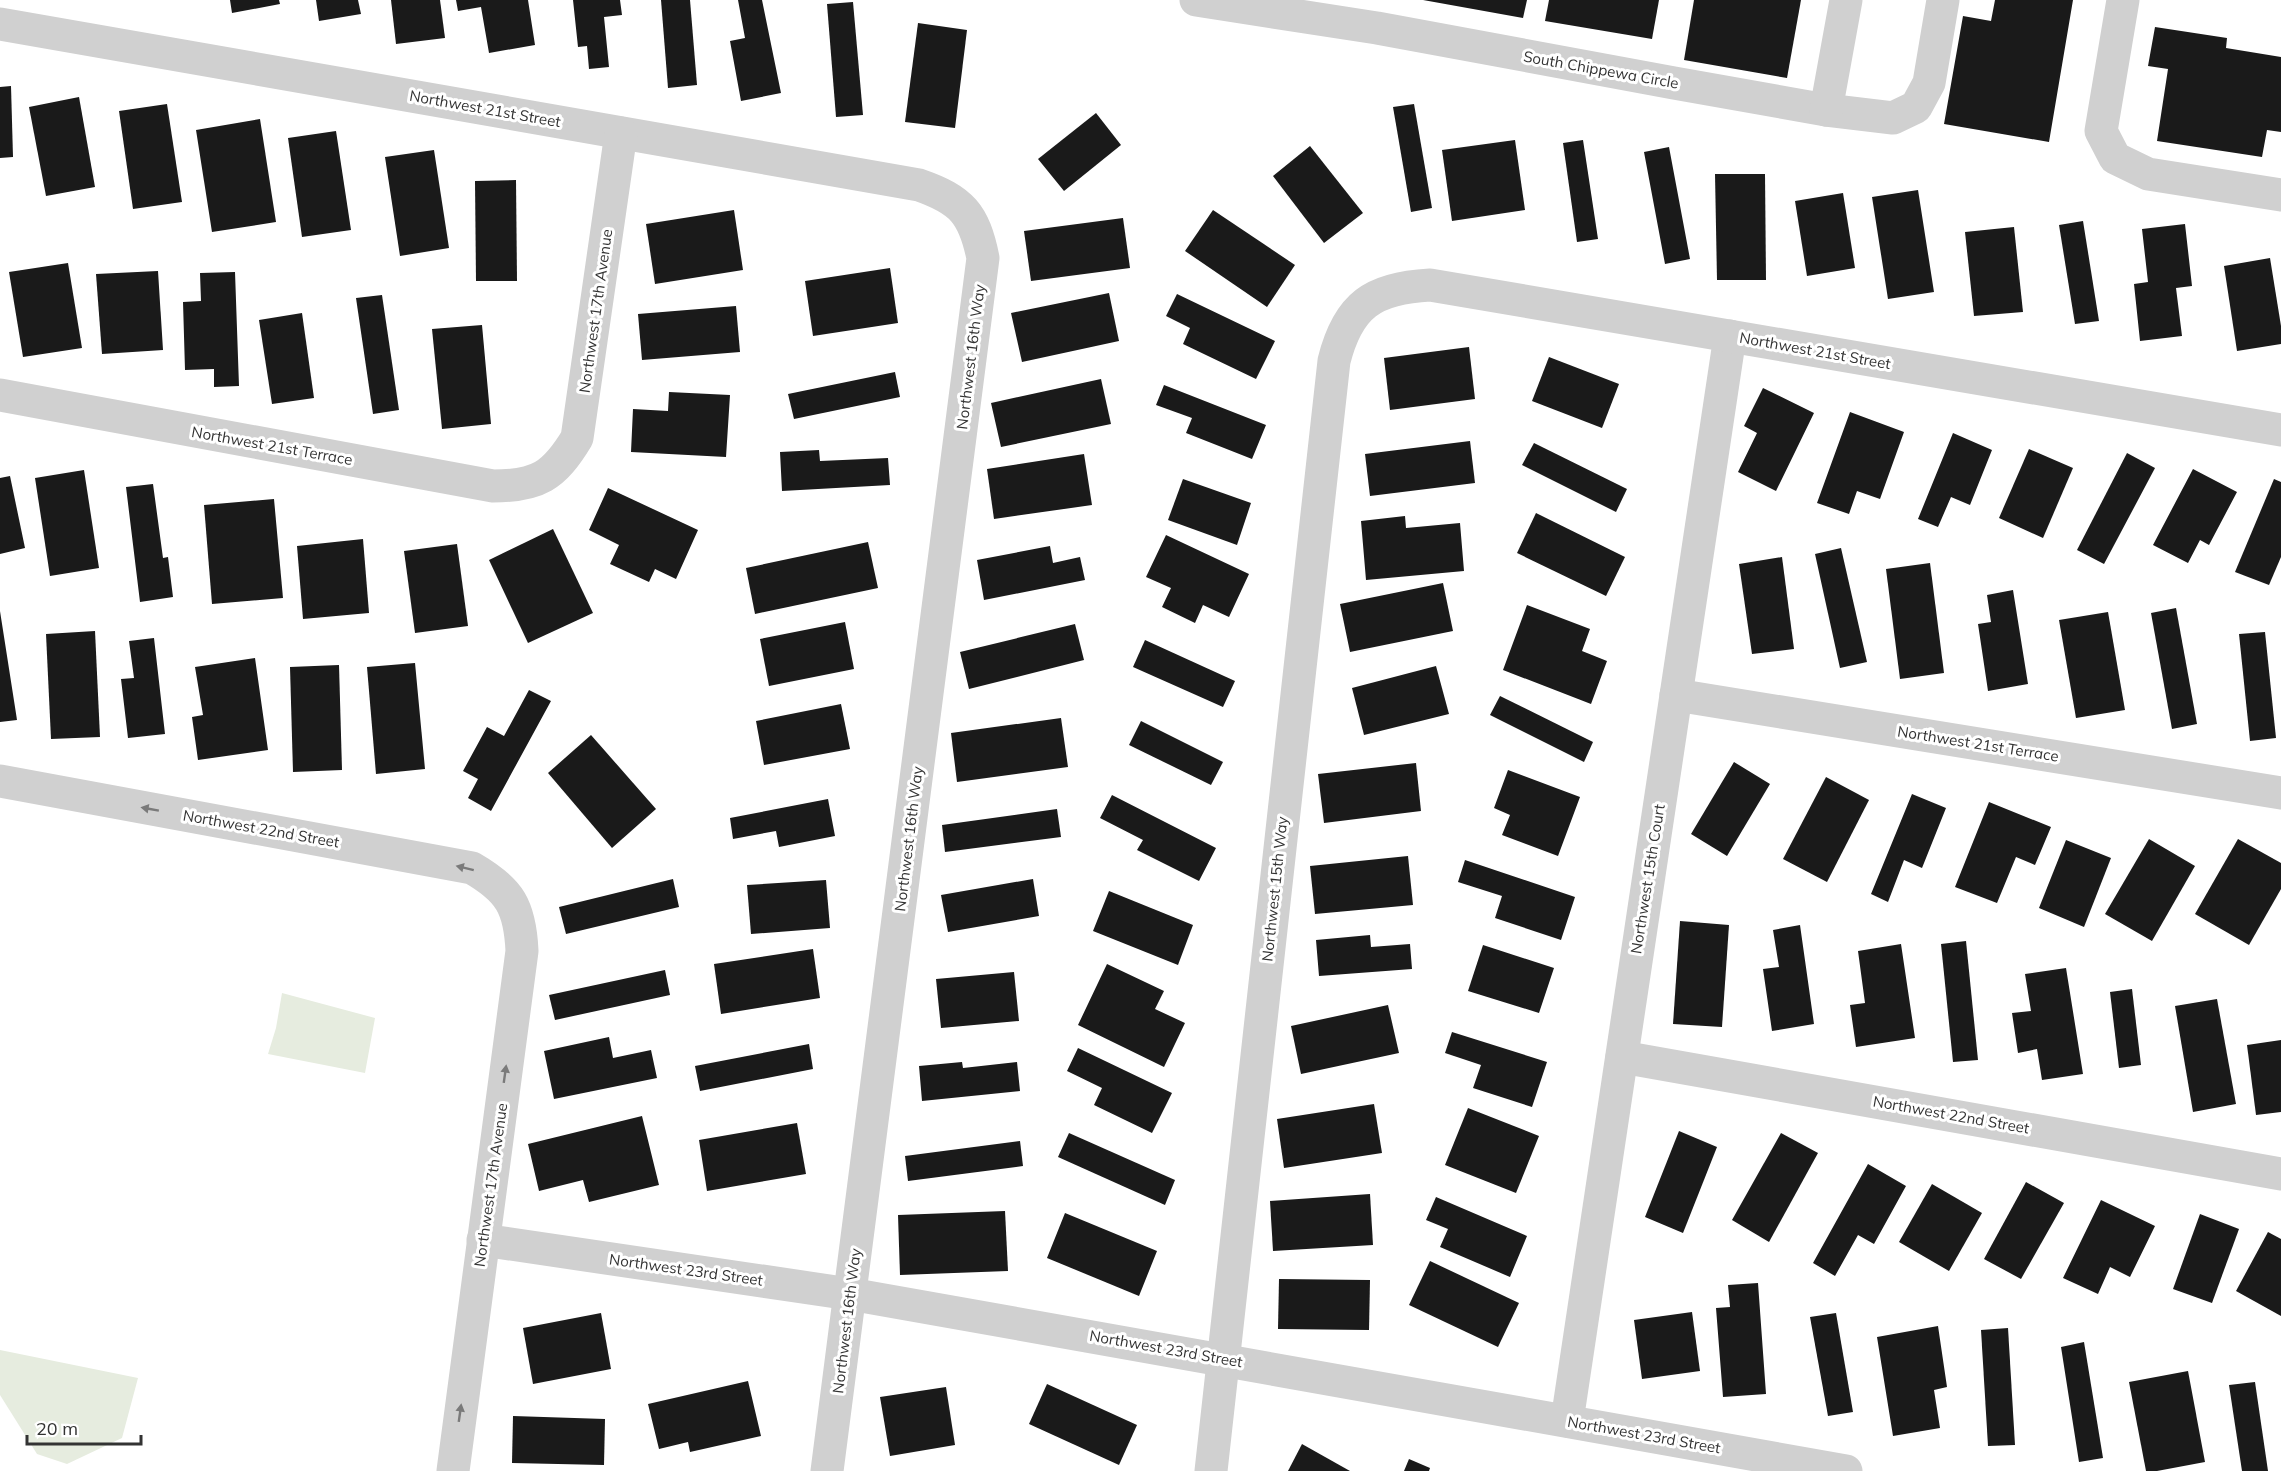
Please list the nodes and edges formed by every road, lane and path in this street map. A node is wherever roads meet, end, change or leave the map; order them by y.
1 (1196, 0) edge
2 (1846, 0) edge
3 (1943, 0) edge
4 (2123, 0) edge
5 (1380, 14) edge
6 (0, 24) edge
7 (1826, 110) junction
8 (621, 133) junction
9 (2281, 195) edge
10 (964, 210) joint
11 (1355, 313) joint
12 (1730, 336) junction
13 (0, 395) edge
14 (2281, 430) edge
15 (544, 477) joint
16 (1676, 695) junction
17 (0, 781) edge
18 (2281, 793) edge
19 (511, 901) joint
20 (1622, 1057) junction
21 (2281, 1174) edge
22 (483, 1240) junction
23 (850, 1294) junction
24 (1223, 1359) junction
25 (1567, 1421) junction
26 (453, 1471) edge
27 (827, 1471) edge
28 (1211, 1471) edge
29 (1846, 1471) edge

1 - 5 street, South Chippewa Circle
2 - 7 street
3 - 7 street, South Chippewa Circle
4 - 9 street
5 - 7 street, South Chippewa Circle
6 - 8 street, Northwest 21st Street
8 - 10 street, Northwest 21st Street
8 - 15 street, Northwest 17th Avenue
10 - 23 street, Northwest 16th Way
11 - 12 street, Northwest 21st Street
11 - 24 street, Northwest 15th Way
12 - 14 street, Northwest 21st Street
12 - 16 street, Northwest 15th Court
13 - 15 street, Northwest 21st Terrace
16 - 18 street, Northwest 21st Terrace
16 - 20 street, Northwest 15th Court
19 -> 17 street, Northwest 22nd Street
22 -> 19 street, Northwest 17th Avenue
20 - 21 street, Northwest 22nd Street
20 - 25 street, Northwest 15th Court
22 - 23 street, Northwest 23rd Street
26 -> 22 street, Northwest 17th Avenue
23 - 24 street, Northwest 23rd Street
23 - 27 street, Northwest 16th Way
24 - 25 street, Northwest 23rd Street
24 - 28 street, Northwest 15th Way
25 - 29 street, Northwest 23rd Street

